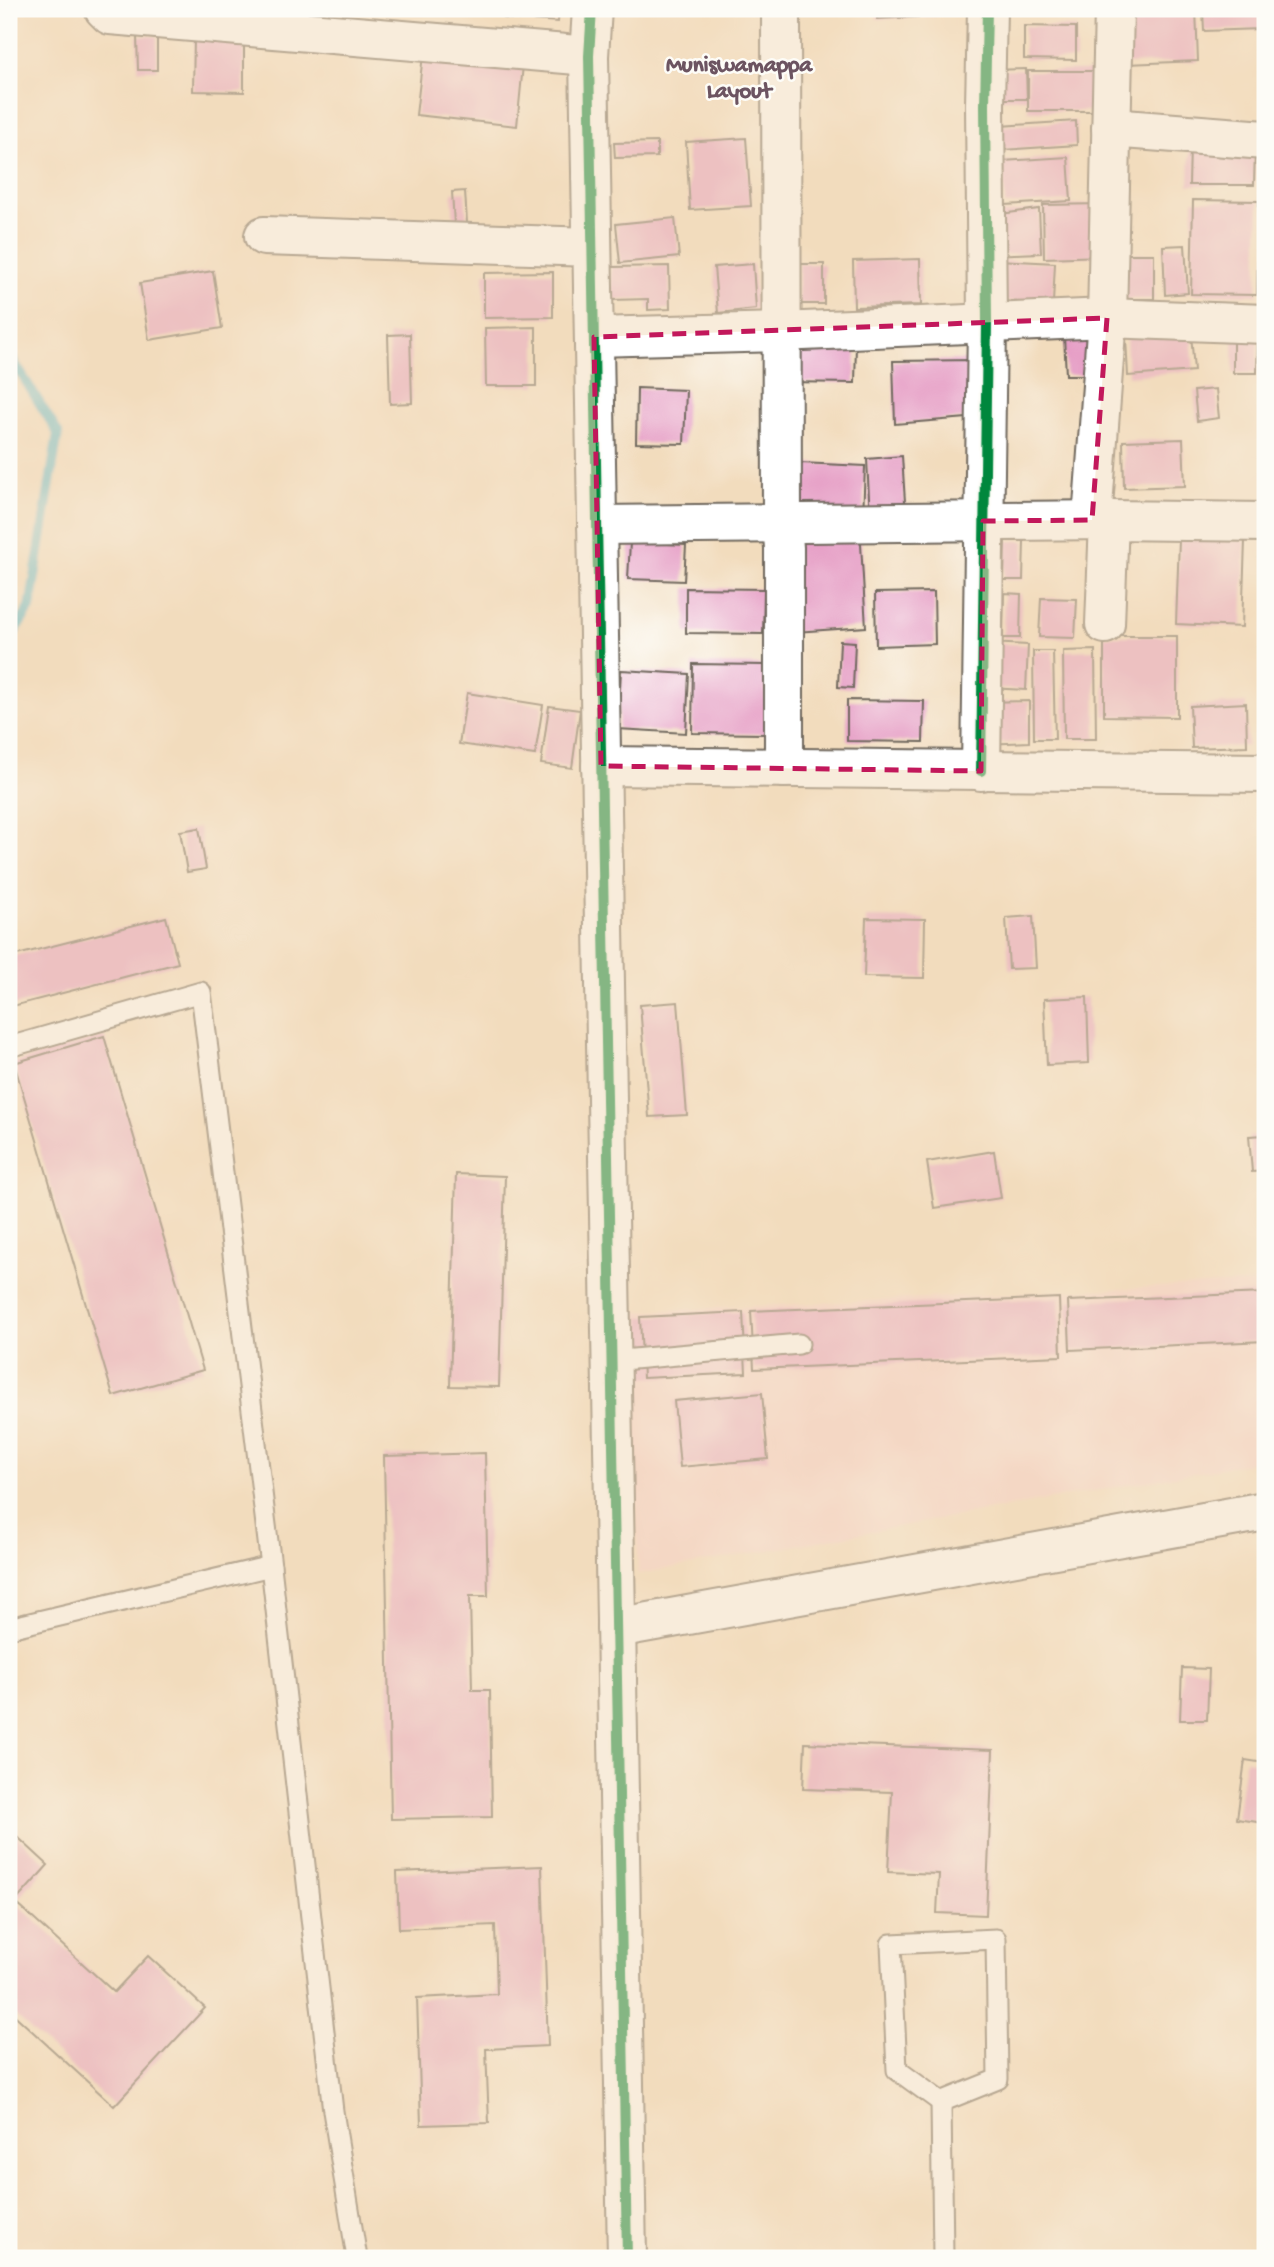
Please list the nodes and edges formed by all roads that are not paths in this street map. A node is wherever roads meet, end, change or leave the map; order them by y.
1 (592, 9) edge
2 (781, 9) edge
3 (987, 9) edge
4 (1114, 9) edge
5 (107, 12) edge
6 (589, 56) junction
7 (1111, 128) junction
8 (1265, 140) edge
9 (264, 236) dead end
10 (592, 247) junction
11 (1107, 318) junction
12 (987, 322) junction
13 (1265, 324) edge
14 (780, 332) junction
15 (594, 337) junction
16 (1101, 520) junction
17 (983, 521) junction
18 (1265, 522) edge
19 (782, 523) junction
20 (597, 525) junction
21 (1105, 624) dead end
22 (601, 766) junction
23 (784, 768) junction
24 (981, 771) junction
25 (1265, 773) edge
26 (9, 1047) edge
27 (799, 1344) dead end
28 (611, 1361) junction
29 (1265, 1511) edge
30 (271, 1566) junction
31 (9, 1628) edge
32 (616, 1628) junction
33 (941, 2102) junction
34 (357, 2258) edge
35 (627, 2258) edge
36 (943, 2258) edge

1 - 6 street
2 - 14 street
3 - 12 street
4 - 7 street
5 - 6 street
6 - 10 street
7 - 8 street
7 - 11 street
9 - 10 street
10 - 15 street
11 - 12 street
11 - 13 street
11 - 16 street
12 - 14 street
12 - 17 street
14 - 15 street
14 - 19 street
15 - 20 street
16 - 17 street
16 - 18 street
16 - 21 street
17 - 19 street
17 - 24 street
19 - 20 street
19 - 23 street
20 - 22 street
22 - 23 street
22 - 28 street
23 - 24 street
24 - 25 street
26 - 30 lane
27 - 28 lane
28 - 32 street
29 - 32 street
30 - 31 lane
30 - 34 lane
32 - 35 street
33 - 33 lane
33 - 36 lane

